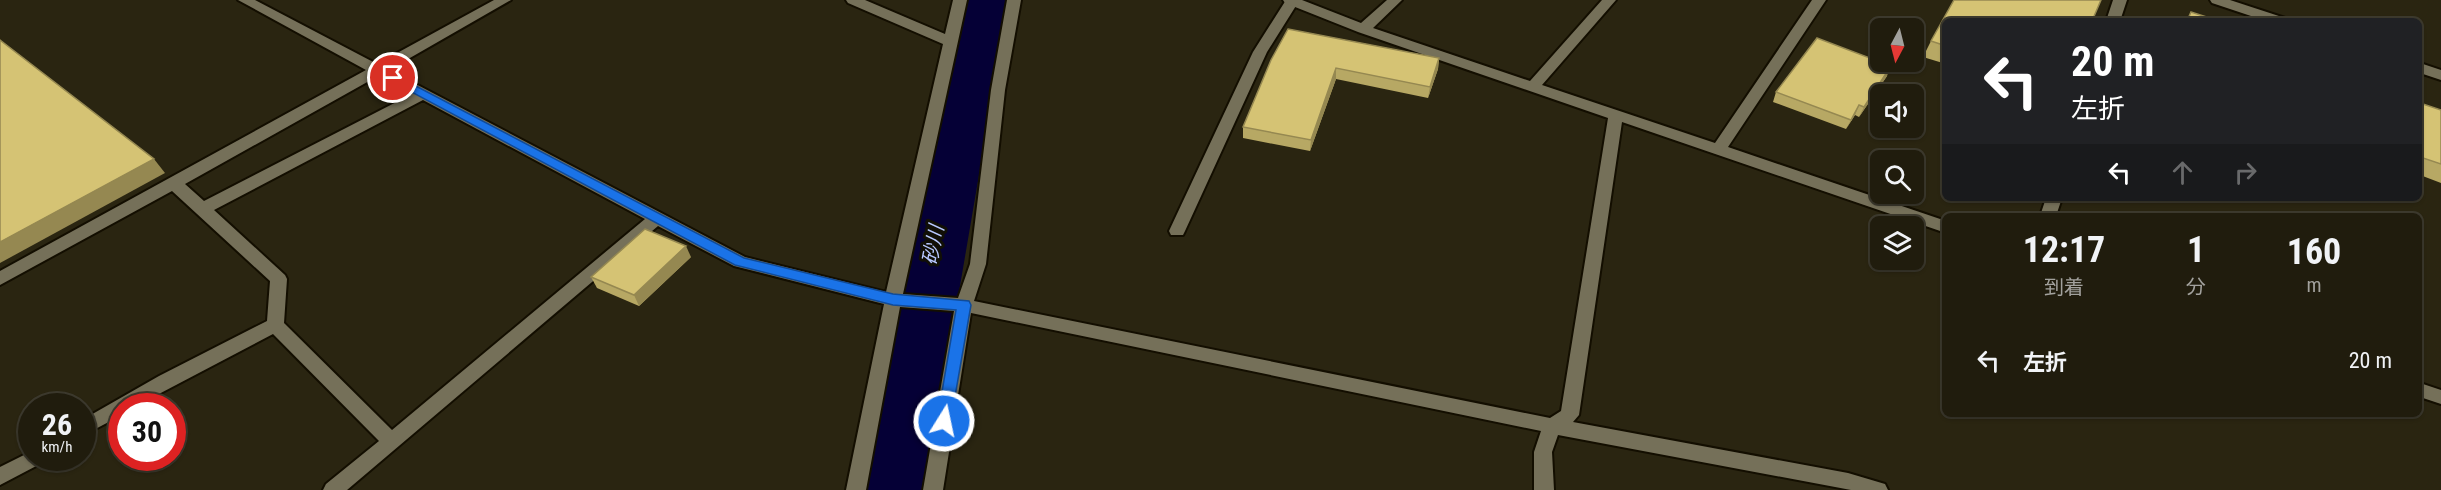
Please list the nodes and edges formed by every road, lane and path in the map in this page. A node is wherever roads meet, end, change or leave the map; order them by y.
1 (245, 0) edge
2 (504, 0) edge
3 (853, 0) edge
4 (960, 0) edge
5 (1014, 0) edge
6 (1291, 0) edge
7 (1395, 0) edge
8 (1609, 0) edge
9 (1819, 0) edge
10 (2120, 0) edge
11 (2217, 0) edge
12 (2114, 18) edge
13 (2271, 18) edge
14 (1363, 29) junction
15 (951, 42) junction
16 (378, 69) junction
17 (2422, 69) edge
18 (2441, 75) edge
19 (1533, 86) junction
20 (424, 94) junction
21 (1616, 115) junction
22 (1719, 149) junction
23 (175, 184) junction
24 (203, 209) junction
25 (657, 218) junction
26 (1942, 225) edge
27 (1177, 231) dead end
28 (0, 279) edge
29 (893, 300) junction
30 (964, 305) junction
31 (275, 326) junction
32 (2422, 391) edge
33 (2441, 397) edge
34 (96, 421) edge
35 (1552, 426) junction
36 (391, 441) junction
37 (18, 467) edge
38 (0, 477) edge
39 (333, 490) edge
40 (856, 490) edge
41 (933, 490) edge
42 (1544, 490) edge
43 (1878, 490) edge

1 - 16 street
2 - 16 street
3 - 15 street
4 - 15 street
5 - 30 street
6 - 14 street
6 - 27 street
7 - 14 street
8 - 19 street
9 - 22 street
10 - 12 street
11 - 13 street
14 - 19 street
15 - 29 street
16 - 20 street
16 - 23 street
17 - 18 street
19 - 21 street
20 - 24 street
20 - 25 street
21 - 22 street
21 - 35 street
22 - 26 street
23 - 24 street
23 - 28 street
24 - 31 street
25 - 29 street
25 - 36 street
29 - 30 street
29 - 40 street
30 - 35 street
30 - 41 street
31 - 34 street
31 - 36 street
32 - 33 street
35 - 42 street
35 - 43 street
36 - 39 street
37 - 38 street

